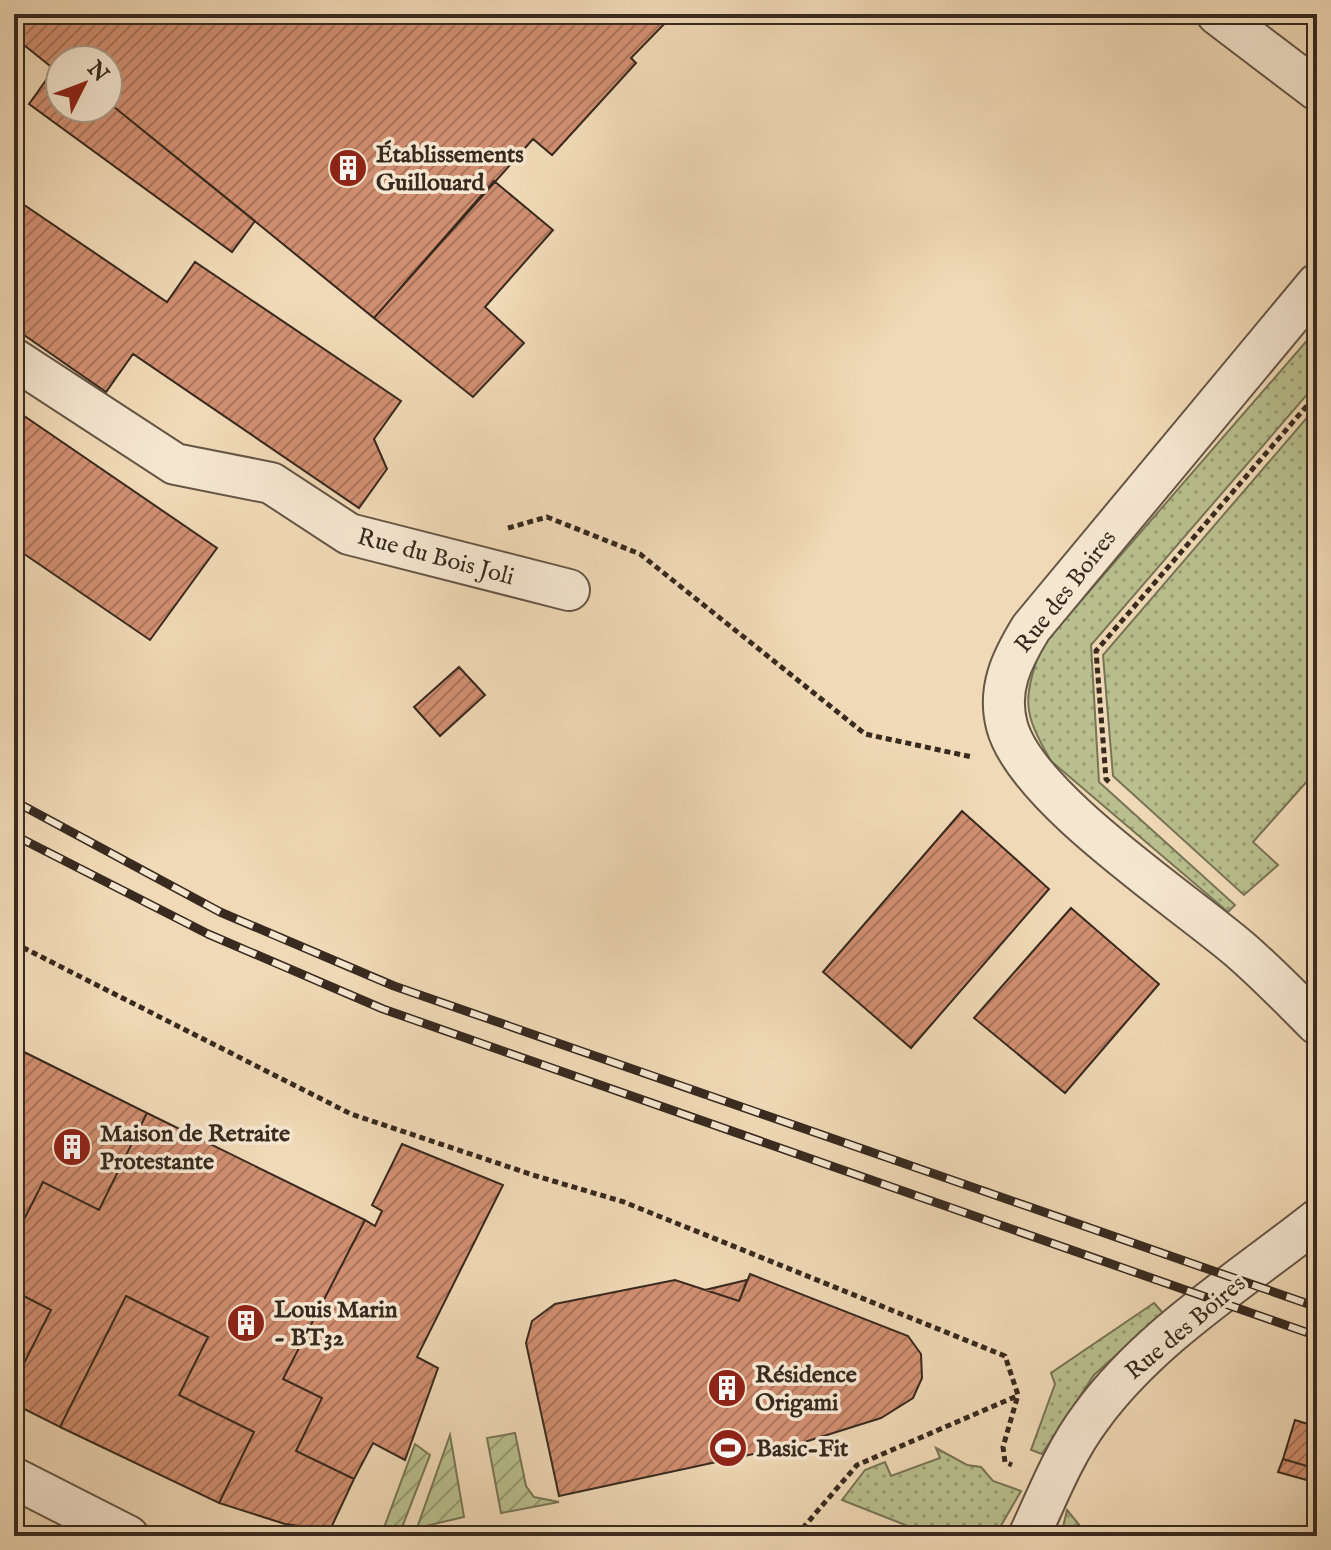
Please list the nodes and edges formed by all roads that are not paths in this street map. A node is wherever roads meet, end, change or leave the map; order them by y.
1 (1217, 14) edge
2 (1317, 90) edge
3 (1317, 284) edge
4 (14, 359) edge
5 (569, 590) dead end
6 (1317, 1024) edge
7 (1317, 1220) edge
8 (14, 1478) edge
9 (128, 1536) edge
10 (1029, 1536) edge

1 - 2 street
3 - 6 street, Rue des Boires
4 - 5 street, Rue du Bois Joli
7 - 10 street, Rue des Boires
8 - 9 street

